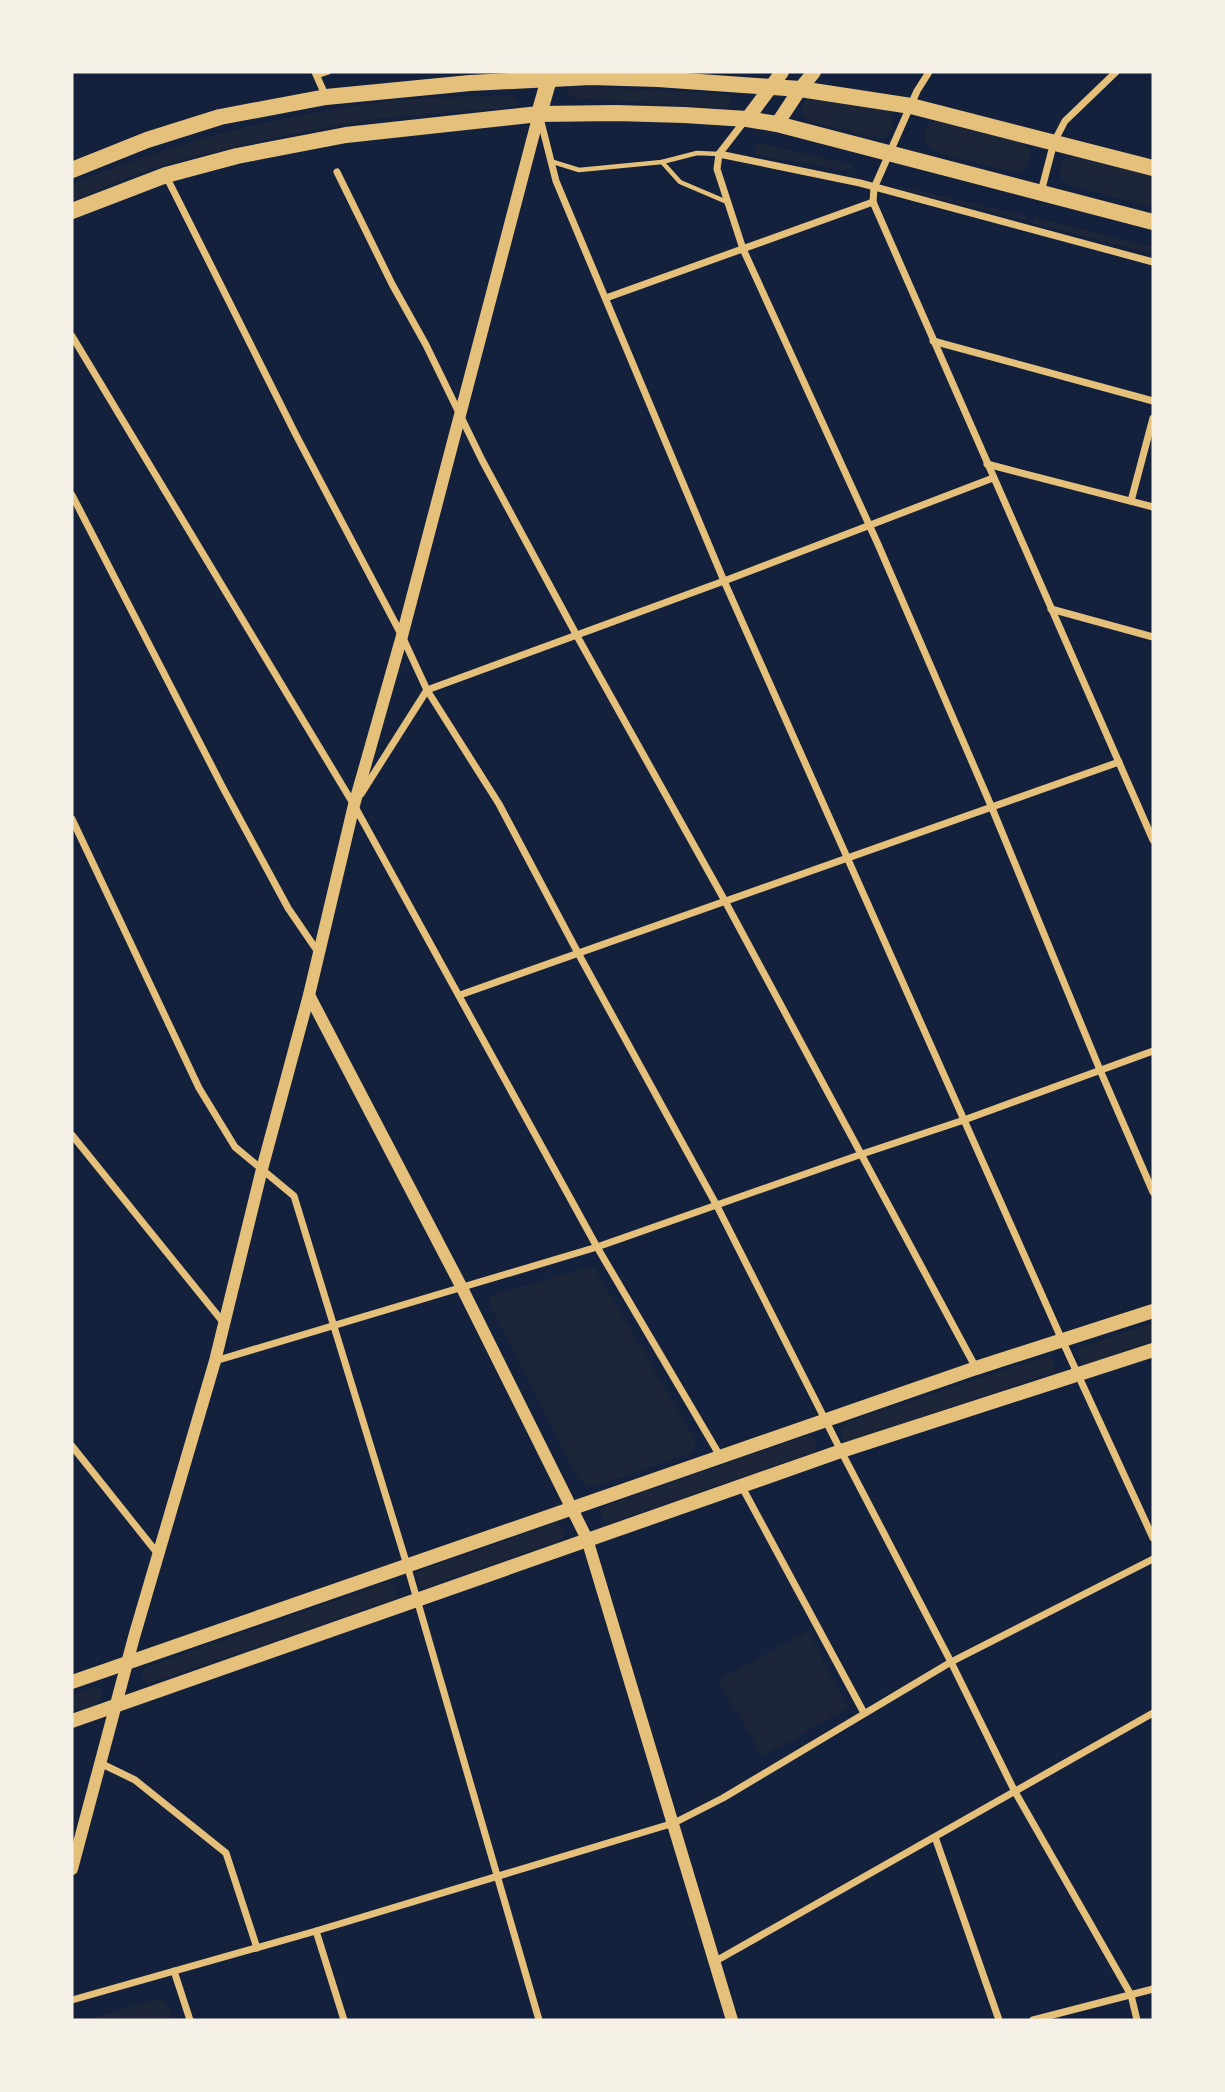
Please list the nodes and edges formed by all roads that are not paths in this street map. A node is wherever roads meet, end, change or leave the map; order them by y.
1 (329, 72) edge
2 (782, 72) edge
3 (814, 72) edge
4 (929, 72) edge
5 (1116, 72) edge
6 (316, 74) edge
7 (591, 74) edge
8 (550, 75) edge
9 (661, 75) edge
10 (468, 77) edge
11 (770, 87) junction
12 (800, 89) junction
13 (326, 97) junction
14 (911, 106) junction
15 (539, 114) junction
16 (747, 118) junction
17 (778, 124) junction
18 (1054, 142) junction
19 (890, 153) junction
20 (719, 154) junction
21 (549, 161) junction
22 (662, 162) junction
23 (1153, 168) edge
24 (72, 170) edge
25 (337, 172) dead end
26 (166, 175) junction
27 (874, 188) junction
28 (1041, 193) junction
29 (727, 202) junction
30 (873, 202) junction
31 (72, 211) edge
32 (1153, 222) edge
33 (743, 249) junction
34 (1153, 262) edge
35 (606, 298) junction
36 (72, 336) edge
37 (933, 341) junction
38 (1153, 401) edge
39 (460, 417) junction
40 (1153, 418) edge
41 (987, 464) junction
42 (993, 478) junction
43 (72, 495) edge
44 (1131, 501) junction
45 (1153, 506) edge
46 (869, 525) junction
47 (724, 581) junction
48 (1051, 609) junction
49 (402, 636) junction
50 (577, 636) junction
51 (1153, 637) edge
52 (427, 690) junction
53 (1119, 762) junction
54 (354, 804) junction
55 (992, 808) junction
56 (72, 819) edge
57 (1153, 840) edge
58 (849, 858) junction
59 (725, 901) junction
60 (318, 953) junction
61 (578, 953) junction
62 (309, 995) junction
63 (460, 995) junction
64 (1153, 1051) edge
65 (1100, 1070) junction
66 (964, 1121) junction
67 (72, 1135) edge
68 (862, 1154) junction
69 (262, 1170) junction
70 (1153, 1192) edge
71 (717, 1206) junction
72 (597, 1247) junction
73 (461, 1286) junction
74 (1153, 1311) edge
75 (223, 1322) junction
76 (334, 1325) junction
77 (1062, 1340) junction
78 (1153, 1350) edge
79 (215, 1361) junction
80 (976, 1368) junction
81 (1078, 1376) junction
82 (825, 1420) junction
83 (72, 1446) edge
84 (841, 1451) junction
85 (720, 1456) junction
86 (742, 1487) junction
87 (571, 1508) junction
88 (1153, 1538) edge
89 (587, 1539) junction
90 (158, 1555) junction
91 (1153, 1559) edge
92 (407, 1565) junction
93 (416, 1599) junction
94 (127, 1661) junction
95 (951, 1662) junction
96 (72, 1682) edge
97 (117, 1705) junction
98 (864, 1713) junction
99 (1153, 1713) edge
100 (72, 1721) edge
101 (100, 1763) junction
102 (1014, 1790) junction
103 (674, 1823) junction
104 (935, 1837) junction
105 (72, 1869) edge
106 (498, 1876) junction
107 (316, 1931) junction
108 (257, 1948) junction
109 (713, 1963) junction
110 (174, 1971) junction
111 (1153, 1989) edge
112 (1131, 1995) junction
113 (72, 2000) edge
114 (190, 2020) edge
115 (344, 2020) edge
116 (539, 2020) edge
117 (732, 2020) edge
118 (999, 2020) edge
119 (1033, 2020) edge
120 (1137, 2020) edge

1 - 6 lane
2 - 11 main road
3 - 12 main road
4 - 14 street
5 - 18 street
6 - 13 street
7 - 8 highway
7 - 9 highway
8 - 10 highway
8 - 15 highway
9 - 11 highway
10 - 13 highway
11 - 12 highway
11 - 16 main road
12 - 14 highway
12 - 17 main road
13 - 24 highway
14 - 18 highway
14 - 19 street
15 - 16 highway
15 - 21 street
15 - 26 highway
15 - 39 street
16 - 17 highway
16 - 20 street
17 - 19 highway
18 - 23 highway
18 - 28 street
19 - 27 street
19 - 28 highway
20 - 22 lane
20 - 27 street
20 - 29 street
21 - 22 lane
21 - 35 street
22 - 29 lane
25 - 39 street
26 - 31 highway
26 - 49 street
27 - 30 street
27 - 34 street
28 - 32 highway
29 - 33 street
30 - 33 street
30 - 37 street
33 - 35 street
33 - 46 street
35 - 47 street
36 - 54 street
37 - 38 street
37 - 41 street
39 - 49 street
39 - 50 street
40 - 44 street
41 - 42 street
41 - 44 street
42 - 46 street
42 - 48 street
43 - 60 street
44 - 45 street
46 - 47 street
46 - 55 street
47 - 50 street
47 - 58 street
48 - 51 street
48 - 53 street
49 - 52 street
49 - 54 street
50 - 52 street
50 - 59 street
52 - 54 street
52 - 61 street
53 - 55 street
53 - 57 street
54 - 60 street
54 - 63 street
55 - 58 street
55 - 65 street
56 - 69 street
58 - 59 street
58 - 66 street
59 - 61 street
59 - 68 street
60 - 62 street
61 - 63 street
61 - 71 street
62 - 69 street
62 - 73 street
63 - 72 street
64 - 65 street
65 - 66 street
65 - 70 street
66 - 68 street
66 - 77 street
67 - 75 street
68 - 71 street
68 - 80 street
69 - 75 street
69 - 76 street
71 - 72 street
71 - 82 street
72 - 73 street
72 - 85 street
73 - 76 street
73 - 87 street
74 - 77 main road
75 - 79 street
76 - 79 street
76 - 92 street
77 - 80 main road
77 - 81 street
78 - 81 main road
79 - 90 street
80 - 82 main road
81 - 84 main road
81 - 88 street
82 - 84 street
82 - 85 main road
83 - 90 street
84 - 86 main road
84 - 95 street
85 - 87 main road
86 - 89 main road
86 - 98 street
87 - 89 street
87 - 92 main road
89 - 93 main road
89 - 103 street
90 - 94 street
91 - 95 street
92 - 93 street
92 - 94 main road
93 - 97 main road
93 - 106 street
94 - 96 main road
94 - 97 street
95 - 98 street
95 - 102 street
97 - 100 main road
97 - 101 street
98 - 103 street
99 - 102 street
101 - 105 street
101 - 108 street
102 - 104 street
102 - 112 street
103 - 106 street
103 - 109 street
104 - 109 street
104 - 118 street
106 - 107 street
106 - 116 street
107 - 108 street
107 - 115 street
108 - 110 street
109 - 117 street
110 - 113 street
110 - 114 street
111 - 112 street
112 - 119 street
112 - 120 street

